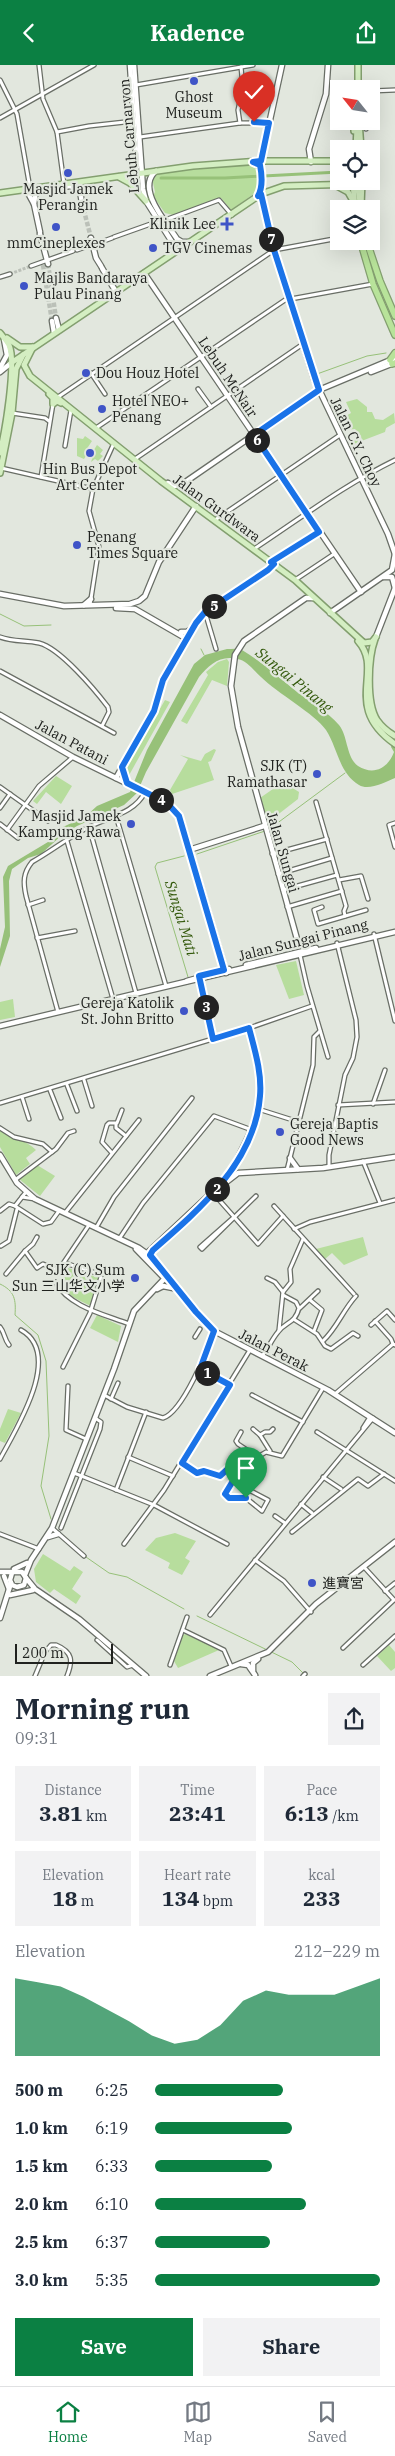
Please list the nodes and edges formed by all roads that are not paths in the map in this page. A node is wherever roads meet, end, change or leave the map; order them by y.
1 (39, 65) edge
2 (94, 65) edge
3 (130, 65) edge
4 (134, 65) edge
5 (253, 65) edge
6 (282, 65) edge
7 (328, 65) edge
8 (358, 65) edge
9 (88, 66) edge
10 (240, 67) edge
11 (358, 80) edge
12 (0, 81) edge
13 (136, 85) junction
14 (395, 90) edge
15 (380, 91) edge
16 (43, 95) junction
17 (15, 110) junction
18 (0, 118) edge
19 (134, 121) junction
20 (240, 123) junction
21 (269, 123) junction
22 (57, 133) junction
23 (140, 137) junction
24 (261, 161) junction
25 (311, 161) junction
26 (330, 161) edge
27 (253, 162) junction
28 (157, 171) junction
29 (142, 173) junction
30 (129, 176) junction
31 (119, 177) junction
32 (89, 181) junction
33 (64, 184) junction
34 (330, 186) edge
35 (30, 188) junction
36 (21, 190) junction
37 (344, 190) edge
38 (80, 191) junction
39 (0, 193) edge
40 (260, 195) junction
41 (353, 200) edge
42 (146, 201) junction
43 (82, 203) tunnel mouth
44 (34, 204) junction
45 (232, 215) junction
46 (165, 220) junction
47 (160, 221) junction
48 (90, 238) joint
49 (330, 240) edge
50 (194, 241) junction
51 (93, 245) junction
52 (78, 250) dead end
53 (274, 250) junction
54 (365, 250) edge
55 (366, 250) edge
56 (73, 251) dead end
57 (169, 257) junction
58 (46, 263) junction
59 (31, 266) tunnel mouth
60 (144, 273) junction
61 (10, 274) tunnel mouth
62 (0, 277) edge
63 (374, 284) junction
64 (116, 292) junction
65 (289, 298) junction
66 (395, 316) edge
67 (174, 317) junction
68 (54, 319) tunnel mouth
69 (56, 332) junction
70 (394, 334) edge
71 (2, 335) edge
72 (395, 339) edge
73 (303, 344) junction
74 (34, 347) junction
75 (27, 351) junction
76 (395, 353) edge
77 (201, 357) junction
78 (393, 361) edge
79 (11, 363) junction
80 (0, 368) edge
81 (0, 372) edge
82 (91, 373) junction
83 (44, 388) junction
84 (198, 389) dead end
85 (319, 391) junction
86 (105, 393) dead end
87 (227, 396) junction
88 (58, 397) junction
89 (53, 404) junction
90 (65, 404) junction
91 (211, 407) junction
92 (71, 409) junction
93 (12, 413) junction
94 (50, 415) junction
95 (45, 418) junction
96 (50, 422) junction
97 (96, 428) junction
98 (254, 435) junction
99 (340, 435) junction
100 (114, 443) junction
101 (65, 446) dead end
102 (0, 453) edge
103 (135, 459) junction
104 (395, 460) edge
105 (0, 470) edge
106 (280, 475) junction
107 (41, 477) junction
108 (361, 477) junction
109 (158, 478) junction
110 (168, 483) joint
111 (181, 485) junction
112 (93, 489) junction
113 (184, 497) junction
114 (196, 506) junction
115 (308, 515) junction
116 (215, 520) junction
117 (319, 532) junction
118 (254, 549) junction
119 (334, 554) junction
120 (395, 554) edge
121 (272, 563) junction
122 (394, 564) edge
123 (382, 577) junction
124 (295, 580) junction
125 (395, 588) edge
126 (309, 592) junction
127 (361, 592) junction
128 (0, 594) edge
129 (306, 598) junction
130 (315, 598) junction
131 (91, 599) junction
132 (83, 605) junction
133 (90, 605) junction
134 (110, 605) junction
135 (205, 612) junction
136 (330, 613) junction
137 (152, 615) dead end
138 (194, 627) junction
139 (180, 633) junction
140 (353, 634) junction
141 (0, 637) edge
142 (188, 637) junction
143 (376, 637) junction
144 (183, 647) junction
145 (216, 649) dead end
146 (0, 671) edge
147 (0, 715) edge
148 (102, 726) junction
149 (114, 733) dead end
150 (393, 735) edge
151 (395, 744) edge
152 (73, 757) junction
153 (122, 767) junction
154 (106, 773) junction
155 (116, 778) junction
156 (129, 784) junction
157 (0, 787) edge
158 (144, 791) junction
159 (10, 794) junction
160 (316, 802) dead end
161 (24, 805) junction
162 (0, 806) edge
163 (116, 816) junction
164 (48, 821) dead end
165 (395, 823) edge
166 (0, 824) edge
167 (89, 827) junction
168 (264, 827) junction
169 (7, 830) junction
170 (18, 838) dead end
171 (327, 839) junction
172 (67, 841) junction
173 (395, 847) edge
174 (189, 851) junction
175 (272, 854) junction
176 (332, 858) junction
177 (278, 874) junction
178 (337, 875) junction
179 (339, 881) junction
180 (282, 891) junction
181 (342, 891) junction
182 (368, 899) dead end
183 (43, 900) dead end
184 (28, 905) junction
185 (287, 907) junction
186 (322, 907) dead end
187 (366, 910) dead end
188 (345, 916) junction
189 (395, 930) edge
190 (75, 931) dead end
191 (374, 936) junction
192 (37, 938) junction
193 (297, 939) junction
194 (337, 945) junction
195 (306, 950) junction
196 (297, 955) junction
197 (226, 971) junction
198 (199, 978) junction
199 (166, 986) junction
200 (136, 993) junction
201 (113, 999) junction
202 (312, 1006) junction
203 (58, 1012) junction
204 (395, 1021) edge
205 (0, 1026) edge
206 (249, 1028) junction
207 (320, 1031) junction
208 (213, 1039) junction
209 (328, 1057) dead end
210 (385, 1070) dead end
211 (84, 1079) junction
212 (67, 1085) junction
213 (50, 1090) junction
214 (22, 1097) junction
215 (192, 1098) dead end
216 (395, 1102) edge
217 (0, 1103) edge
218 (373, 1104) junction
219 (338, 1105) junction
220 (92, 1106) dead end
221 (258, 1109) junction
222 (122, 1110) dead end
223 (77, 1111) dead end
224 (61, 1117) dead end
225 (29, 1119) dead end
226 (139, 1119) dead end
227 (299, 1122) junction
228 (116, 1124) junction
229 (0, 1128) edge
230 (252, 1130) junction
231 (74, 1131) dead end
232 (126, 1136) junction
233 (52, 1152) junction
234 (112, 1153) junction
235 (0, 1155) edge
236 (395, 1157) edge
237 (290, 1159) junction
238 (363, 1161) junction
239 (236, 1162) junction
240 (329, 1166) junction
241 (298, 1169) junction
242 (287, 1170) junction
243 (238, 1173) junction
244 (15, 1180) junction
245 (224, 1181) junction
246 (26, 1192) junction
247 (213, 1193) junction
248 (256, 1196) dead end
249 (22, 1197) junction
250 (35, 1199) junction
251 (395, 1200) edge
252 (380, 1203) junction
253 (274, 1206) dead end
254 (16, 1207) junction
255 (0, 1211) edge
256 (58, 1211) junction
257 (64, 1213) junction
258 (282, 1216) junction
259 (234, 1217) junction
260 (89, 1225) junction
261 (96, 1228) junction
262 (294, 1229) junction
263 (37, 1237) dead end
264 (303, 1238) junction
265 (118, 1239) junction
266 (1, 1246) dead end
267 (26, 1251) junction
268 (145, 1255) junction
269 (152, 1259) junction
270 (65, 1263) junction
271 (6, 1274) dead end
272 (166, 1277) junction
273 (267, 1278) dead end
274 (55, 1281) dead end
275 (153, 1290) junction
276 (179, 1290) junction
277 (318, 1291) dead end
278 (283, 1294) junction
279 (310, 1300) junction
280 (299, 1308) junction
281 (91, 1309) junction
282 (295, 1320) junction
283 (395, 1320) edge
284 (375, 1321) junction
285 (130, 1324) junction
286 (371, 1325) dead end
287 (0, 1327) edge
288 (200, 1329) dead end
289 (21, 1330) dead end
290 (279, 1330) junction
291 (214, 1331) junction
292 (314, 1331) junction
293 (358, 1336) dead end
294 (195, 1337) dead end
295 (323, 1341) junction
296 (394, 1344) edge
297 (9, 1345) dead end
298 (250, 1351) junction
299 (262, 1357) junction
300 (63, 1367) dead end
301 (200, 1369) junction
302 (118, 1383) dead end
303 (230, 1385) junction
304 (68, 1386) dead end
305 (324, 1387) junction
306 (335, 1394) junction
307 (104, 1395) junction
308 (252, 1395) dead end
309 (111, 1399) junction
310 (146, 1412) junction
311 (372, 1417) junction
312 (95, 1418) junction
313 (303, 1422) junction
314 (253, 1429) dead end
315 (273, 1429) dead end
316 (241, 1432) dead end
317 (317, 1432) dead end
318 (395, 1433) edge
319 (260, 1435) junction
320 (86, 1439) junction
321 (345, 1450) junction
322 (270, 1452) junction
323 (128, 1457) junction
324 (256, 1457) junction
325 (0, 1459) edge
326 (182, 1463) junction
327 (242, 1466) junction
328 (74, 1473) junction
329 (384, 1474) junction
330 (173, 1476) junction
331 (82, 1477) junction
332 (323, 1477) junction
333 (395, 1481) edge
334 (341, 1489) dead end
335 (116, 1490) junction
336 (251, 1491) dead end
337 (154, 1505) junction
338 (301, 1505) junction
339 (312, 1513) dead end
340 (275, 1516) dead end
341 (285, 1523) junction
342 (52, 1528) junction
343 (61, 1528) dead end
344 (292, 1532) dead end
345 (0, 1534) edge
346 (58, 1534) junction
347 (46, 1539) junction
348 (395, 1542) edge
349 (124, 1544) dead end
350 (227, 1544) dead end
351 (38, 1549) junction
352 (84, 1556) dead end
353 (255, 1560) junction
354 (29, 1563) junction
355 (364, 1567) junction
356 (15, 1572) junction
357 (2, 1574) edge
358 (26, 1576) junction
359 (10, 1581) junction
360 (395, 1583) edge
361 (20, 1587) junction
362 (36, 1590) junction
363 (385, 1591) junction
364 (9, 1594) junction
365 (395, 1601) edge
366 (305, 1606) junction
367 (314, 1606) junction
368 (310, 1612) junction
369 (210, 1615) dead end
370 (305, 1615) junction
371 (0, 1617) edge
372 (187, 1617) dead end
373 (183, 1630) junction
374 (395, 1635) edge
375 (97, 1640) dead end
376 (343, 1648) dead end
377 (269, 1651) junction
378 (248, 1660) junction
379 (236, 1664) junction
380 (133, 1665) junction
381 (170, 1665) dead end
382 (363, 1665) dead end
383 (231, 1666) junction
384 (140, 1671) junction
385 (254, 1674) edge
386 (35, 1676) edge
387 (67, 1676) edge
388 (136, 1676) edge
389 (146, 1676) edge
390 (210, 1676) edge

1 - 16 street
2 - 9 street
3 - 19 street, Lebuh Carnarvon
4 - 13 street, Lebuh Carnarvon
5 - 10 street
6 - 21 street
7 - 25 street
8 - 11 main road
9 - 16 street
10 - 13 street
10 - 20 street
12 - 17 street
13 - 23 street, Lebuh Carnarvon
14 - 15 street
16 - 17 street
16 - 22 street
17 - 18 street
17 - 35 street
19 - 22 street
19 - 30 street, Lebuh Carnarvon
20 - 21 street
20 - 23 street
21 - 24 street
22 - 33 street
23 - 29 street, Lebuh Carnarvon
24 - 25 main road
24 - 27 main road
25 - 26 main road
27 - 28 main road
27 - 40 street, Jalan C.Y. Choy
28 - 29 main road
28 - 46 street, Lebuh Carnarvon
29 - 30 main road
29 - 42 street, Lebuh Carnarvon
30 - 31 main road
31 - 32 main road
31 - 42 main road
32 - 33 main road
32 - 38 street
33 - 35 main road
34 - 40 main road
35 - 36 main road
36 - 39 main road
36 - 44 street
37 - 41 main road
38 - 43 street
38 - 44 street
40 - 45 main road
40 - 53 street, Jalan C.Y. Choy
42 - 47 street, Lebuh Carnarvon
44 - 58 street
45 - 46 street
45 - 50 main road
46 - 50 street, Lebuh Carnarvon
47 - 51 street
47 - 57 street, Lebuh Carnarvon
48 - 51 street
48 - 52 street
49 - 53 street
50 - 57 main road
51 - 64 street
53 - 65 street, Jalan C.Y. Choy
53 - 67 street
54 - 63 highway
55 - 66 highway
56 - 58 street
57 - 60 main road
58 - 59 street
60 - 64 main road
60 - 67 street, Lebuh McNair
61 - 62 street
63 - 65 street
63 - 70 highway
64 - 69 main road
65 - 73 street, Jalan C.Y. Choy
65 - 77 street
67 - 77 street, Lebuh McNair
67 - 82 street
68 - 69 street
69 - 74 main road
70 - 72 highway
71 - 74 main road
71 - 79 main road
71 - 80 street
73 - 85 street, Jalan C.Y. Choy
73 - 87 street
74 - 75 main road
74 - 83 main road, Jalan Gurdwara
75 - 79 main road
75 - 93 main road
76 - 78 highway
77 - 87 street, Lebuh McNair
77 - 97 street
78 - 85 street
79 - 81 street
79 - 102 main road
82 - 86 street
82 - 88 street
83 - 88 main road, Jalan Gurdwara
83 - 89 main road
84 - 91 street
85 - 98 street
85 - 99 street, Jalan C.Y. Choy
87 - 91 street
87 - 98 street, Lebuh McNair
88 - 90 main road, Jalan Gurdwara
89 - 90 main road
89 - 94 street
90 - 92 main road, Jalan Gurdwara
91 - 103 street
92 - 97 main road, Jalan Gurdwara
92 - 101 street
93 - 95 street
93 - 105 main road
94 - 95 street
94 - 96 street
95 - 96 street
96 - 107 street
97 - 100 main road, Jalan Gurdwara
98 - 106 street, Lebuh McNair
98 - 111 street
99 - 106 street
99 - 108 street, Jalan C.Y. Choy
100 - 103 main road, Jalan Gurdwara
100 - 112 street
103 - 109 main road, Jalan Gurdwara
104 - 108 street
105 - 107 street
106 - 115 street, Lebuh McNair
106 - 116 street
107 - 112 street
108 - 115 street
108 - 120 street, Jalan C.Y. Choy
109 - 110 main road, Jalan Gurdwara
109 - 113 main road, Jalan Gurdwara
110 - 111 street
111 - 113 street
112 - 131 street
113 - 114 main road, Jalan Gurdwara
114 - 116 main road, Jalan Gurdwara
114 - 134 street
115 - 117 street, Lebuh McNair
115 - 118 street
116 - 118 main road, Jalan Gurdwara
117 - 119 street, Lebuh McNair
117 - 121 street
118 - 121 main road, Jalan Gurdwara
119 - 124 street
119 - 127 street, Lebuh McNair
120 - 122 street, Jalan C.Y. Choy
121 - 124 main road, Jalan Gurdwara
121 - 135 street
122 - 123 street
123 - 125 street
123 - 127 street
124 - 126 main road, Jalan Gurdwara
125 - 143 street
126 - 129 street, Jalan Sungai
126 - 130 main road, Jalan Gurdwara
127 - 136 street
128 - 132 street
129 - 130 street
129 - 168 street, Jalan Sungai
130 - 136 main road, Jalan Gurdwara
131 - 132 street
131 - 133 street
132 - 133 street
133 - 134 street
134 - 139 street
135 - 138 street
135 - 145 street
136 - 140 main road, Jalan Gurdwara
137 - 139 street
138 - 139 street
138 - 142 street
139 - 142 street
139 - 144 street
140 - 143 main road, Jalan Gurdwara
140 - 151 main road, Jalan Gurdwara
141 - 148 street
142 - 144 street
143 - 150 main road
144 - 153 street
146 - 148 street
147 - 152 street, Jalan Patani
148 - 149 street
152 - 154 street, Jalan Patani
152 - 161 street
153 - 154 street
153 - 155 street
153 - 156 street
154 - 155 street, Jalan Patani
155 - 156 street, Jalan Patani
156 - 158 street, Jalan Patani
157 - 159 street
158 - 163 street
158 - 174 street, Jalan Patani
159 - 161 street
159 - 162 street
160 - 171 street
161 - 164 street
161 - 169 street
163 - 167 street
163 - 199 street
165 - 173 street
166 - 169 street
167 - 172 street
167 - 200 street
168 - 174 street
168 - 175 street, Jalan Sungai
169 - 170 street
171 - 175 street
171 - 176 street
172 - 184 street
172 - 201 street
174 - 197 street, Jalan Patani
175 - 177 street, Jalan Sungai
176 - 177 street
176 - 178 street
177 - 180 street, Jalan Sungai
178 - 179 street
178 - 180 street
179 - 181 street
179 - 182 street
180 - 185 street, Jalan Sungai
181 - 185 street
181 - 188 street
183 - 184 street
184 - 192 street
185 - 193 street, Jalan Sungai
186 - 188 street
187 - 188 street
189 - 191 street, Jalan Sungai Pinang
190 - 192 street
191 - 194 street, Jalan Sungai Pinang
191 - 204 street
192 - 203 street
193 - 195 street, Jalan Sungai
193 - 196 street, Jalan Sungai
194 - 195 street, Jalan Sungai Pinang
194 - 196 street, Jalan Sungai Pinang
194 - 219 street
195 - 196 street, Jalan Sungai Pinang
196 - 197 street, Jalan Sungai Pinang
196 - 202 street
197 - 198 street, Jalan Sungai Pinang
198 - 199 street, Jalan Sungai Pinang
198 - 208 street
199 - 200 street, Jalan Sungai Pinang
200 - 201 street, Jalan Sungai Pinang
201 - 203 street, Jalan Sungai Pinang
202 - 206 street
202 - 207 street
203 - 205 street, Jalan Sungai Pinang
206 - 208 street
206 - 221 street
207 - 209 street
207 - 227 street
208 - 211 street
210 - 218 street
211 - 212 street
211 - 220 street
212 - 213 street
212 - 223 street
213 - 214 street
213 - 224 street
214 - 217 street
214 - 225 street
215 - 261 street
216 - 218 street
218 - 219 street
219 - 240 street
221 - 227 street
221 - 230 street
222 - 228 street
226 - 232 street
227 - 237 street
228 - 232 street
228 - 234 street
229 - 233 street
230 - 239 street
230 - 265 street
231 - 233 street
232 - 234 street
233 - 244 street
234 - 257 street
235 - 244 street, Jalan Perak
236 - 238 street
237 - 241 street
237 - 242 street
238 - 240 street
238 - 252 street
239 - 243 street
239 - 245 street
240 - 241 street
241 - 242 street
242 - 243 street
243 - 245 street
244 - 246 street, Jalan Perak
245 - 247 street
246 - 249 street
246 - 250 street, Jalan Perak
247 - 259 street
247 - 268 street
247 - 269 street
248 - 259 street
249 - 250 street
249 - 254 street
250 - 256 street, Jalan Perak
251 - 252 street
252 - 262 street
253 - 258 street
254 - 255 street
254 - 256 street
254 - 266 street
256 - 257 street, Jalan Perak
257 - 260 street, Jalan Perak
258 - 259 street
258 - 262 street
259 - 259 street
260 - 261 street, Jalan Perak
260 - 270 street
261 - 265 street, Jalan Perak
262 - 264 street
263 - 267 street
264 - 278 street
264 - 295 street
265 - 268 street, Jalan Perak
267 - 270 street
267 - 271 street
268 - 269 street, Jalan Perak
268 - 272 street, Jalan Perak
269 - 272 street, Jalan Perak
270 - 281 street
272 - 275 street
272 - 276 street, Jalan Perak
273 - 278 street
274 - 281 street
275 - 276 street
275 - 285 street
276 - 291 street, Jalan Perak
277 - 279 street
278 - 280 street
278 - 290 street
279 - 280 street
279 - 292 street
280 - 282 street
281 - 285 street
281 - 300 street
282 - 290 street
282 - 292 street
283 - 284 street
284 - 286 street
284 - 296 street
285 - 307 street
287 - 297 street
288 - 294 street
289 - 325 street
290 - 299 street
291 - 298 street, Jalan Perak
291 - 301 street
292 - 295 street
293 - 295 street
296 - 306 street
298 - 299 street, Jalan Perak
298 - 303 street
299 - 305 street, Jalan Perak
301 - 303 street
301 - 310 street
302 - 309 street
303 - 326 street
304 - 320 street
305 - 306 street, Jalan Perak
305 - 313 street
306 - 311 street, Jalan Perak
307 - 309 street
307 - 312 street
308 - 313 street
309 - 310 street
310 - 323 street
311 - 318 street, Jalan Perak
311 - 321 street
312 - 320 street
312 - 331 street
313 - 322 street
314 - 319 street
315 - 319 street
316 - 324 street
317 - 321 street
319 - 322 street
320 - 328 street
321 - 329 street
321 - 332 street
322 - 324 street
323 - 330 street
323 - 335 street
324 - 327 street
326 - 327 street
326 - 330 street
327 - 336 street
328 - 331 street
328 - 342 street
329 - 333 street
329 - 344 street
330 - 337 street
331 - 335 street
331 - 343 street
332 - 334 street
332 - 338 street
335 - 337 street
337 - 349 street
337 - 350 street
338 - 339 street
338 - 341 street
340 - 341 street
341 - 353 street
342 - 346 street
342 - 347 street
345 - 351 street
346 - 347 street
346 - 352 street
347 - 351 street
348 - 355 street
351 - 354 street
353 - 366 street
353 - 369 street
354 - 356 street
354 - 357 street
354 - 358 street
354 - 362 street
355 - 363 street
355 - 367 street
355 - 368 street
356 - 357 street
356 - 358 street
356 - 359 street
357 - 359 street
357 - 364 street
358 - 361 street
358 - 362 street
359 - 361 street
359 - 364 street
360 - 363 street
361 - 362 street
361 - 364 street
362 - 364 street
362 - 380 street
363 - 365 street
364 - 371 street
365 - 376 street
366 - 367 street
366 - 368 street
366 - 370 street
367 - 368 street
368 - 370 street
368 - 377 street
370 - 377 street
372 - 373 street
373 - 381 street
373 - 383 street
374 - 382 street
375 - 380 street
377 - 378 street
377 - 385 street
378 - 379 street
378 - 385 street
379 - 383 street
379 - 385 street
380 - 384 street
383 - 390 street
384 - 388 street
384 - 389 street
386 - 387 street

